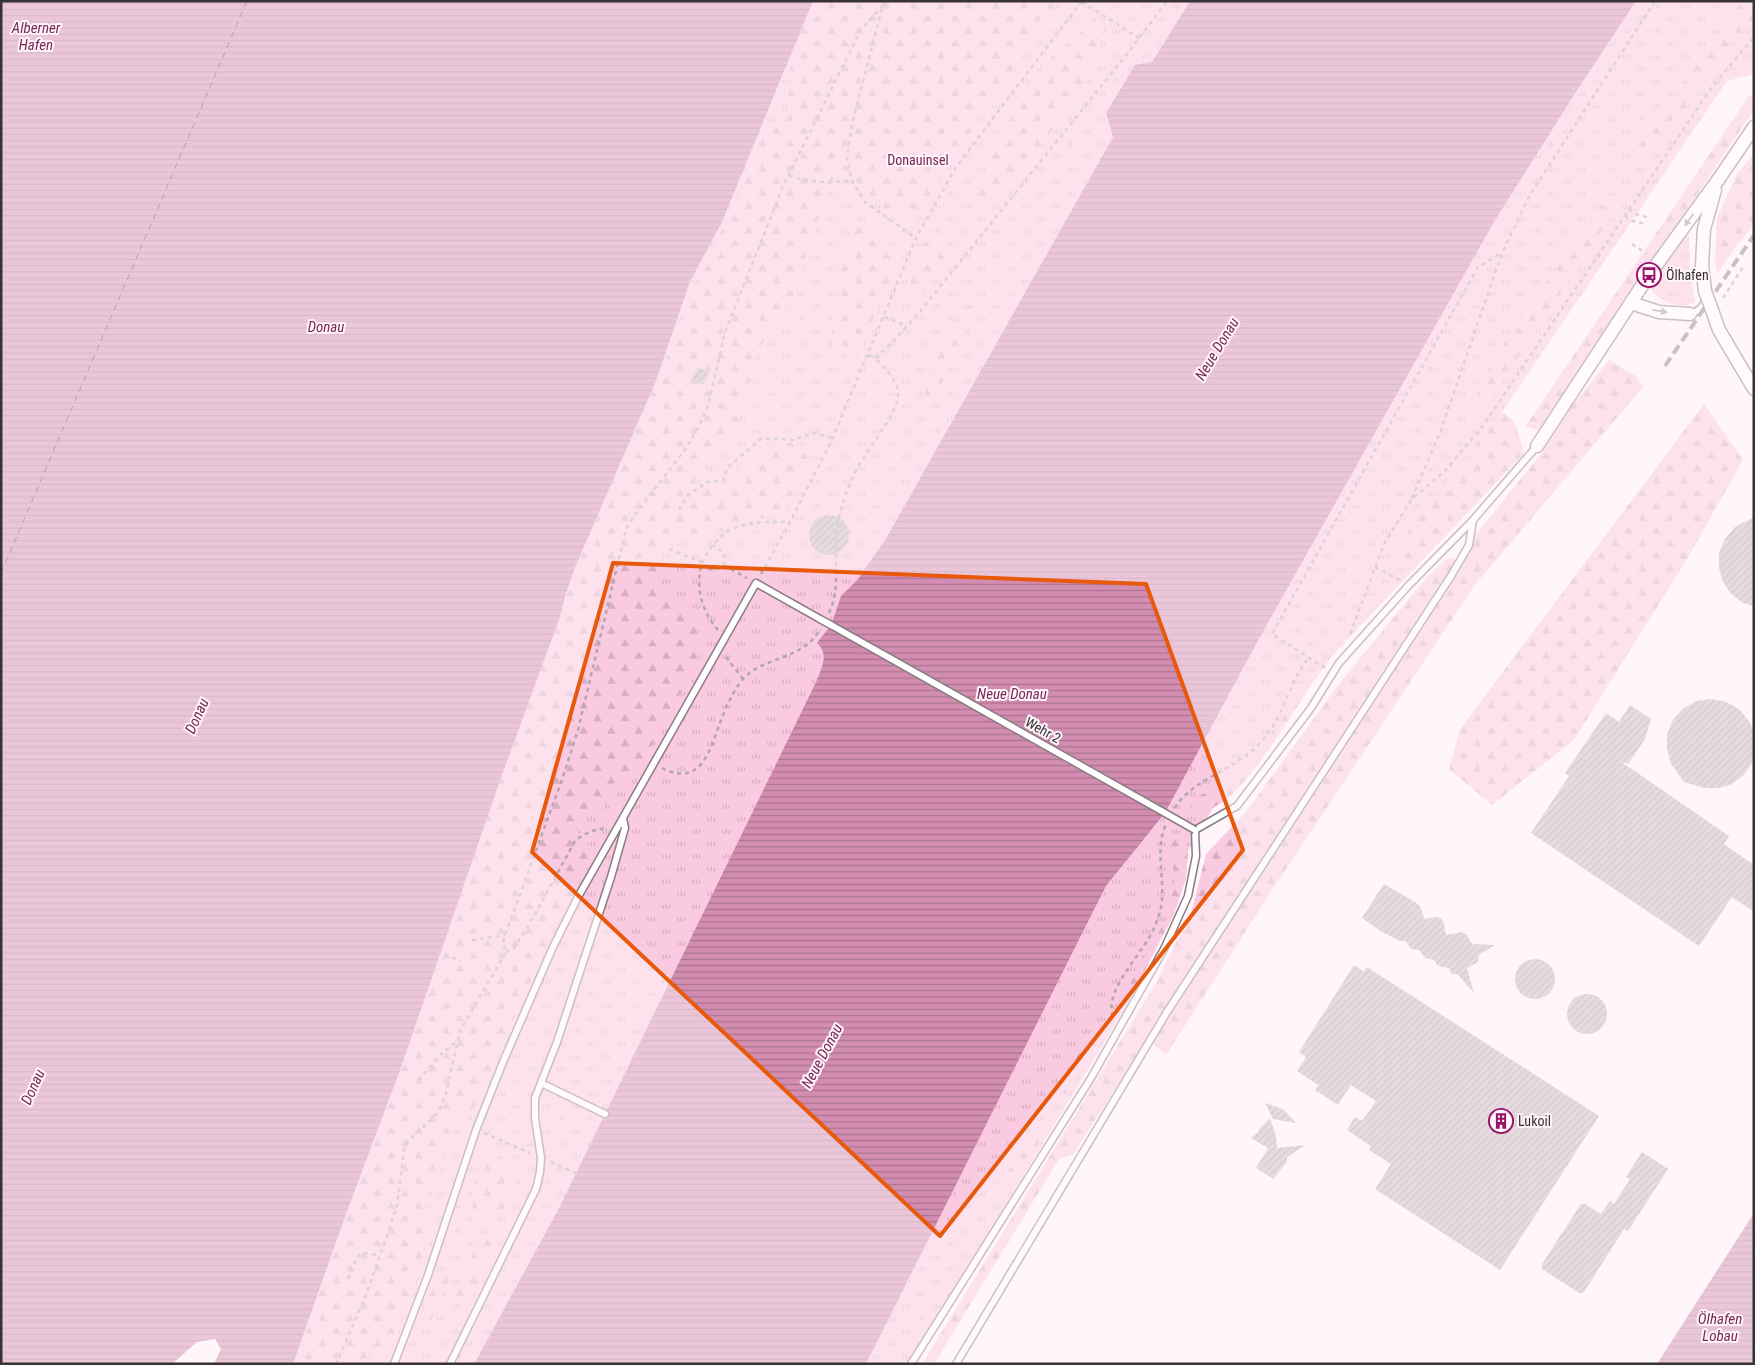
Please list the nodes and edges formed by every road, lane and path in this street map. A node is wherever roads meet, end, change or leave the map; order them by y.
1 (1167, 1) edge
2 (1655, 1) edge
3 (1082, 2) edge
4 (883, 3) edge
5 (1754, 37) edge
6 (1140, 38) junction
7 (1571, 88) dead end
8 (1576, 92) dead end
9 (1754, 127) edge
10 (789, 175) junction
11 (1718, 180) junction
12 (852, 181) junction
13 (1629, 209) junction
14 (1625, 216) junction
15 (1650, 218) dead end
16 (1646, 224) dead end
17 (916, 238) junction
18 (1632, 244) dead end
19 (1640, 250) dead end
20 (1502, 253) junction
21 (1743, 267) dead end
22 (1705, 291) junction
23 (1722, 299) dead end
24 (1631, 303) junction
25 (1690, 314) joint
26 (884, 317) junction
27 (907, 326) junction
28 (868, 355) junction
29 (874, 358) junction
30 (1754, 389) edge
31 (885, 425) dead end
32 (832, 438) junction
33 (1536, 446) joint
34 (1411, 500) junction
35 (679, 510) dead end
36 (1473, 520) junction
37 (790, 522) junction
38 (713, 545) junction
39 (669, 549) dead end
40 (701, 564) junction
41 (724, 565) junction
42 (1375, 567) junction
43 (739, 573) dead end
44 (756, 583) junction
45 (1409, 585) junction
46 (1349, 637) dead end
47 (724, 638) junction
48 (725, 656) dead end
49 (1333, 672) junction
50 (743, 679) dead end
51 (654, 764) junction
52 (698, 767) dead end
53 (623, 818) junction
54 (603, 828) dead end
55 (1195, 830) junction
56 (505, 935) junction
57 (472, 940) dead end
58 (437, 952) dead end
59 (506, 952) junction
60 (461, 962) dead end
61 (457, 1042) junction
62 (419, 1080) dead end
63 (541, 1083) junction
64 (605, 1114) dead end
65 (497, 1139) dead end
66 (532, 1154) dead end
67 (555, 1164) dead end
68 (578, 1174) dead end
69 (379, 1255) junction
70 (348, 1279) dead end
71 (336, 1364) edge
72 (394, 1364) edge
73 (450, 1364) edge
74 (911, 1364) edge
75 (956, 1364) edge

1 - 6 path
2 - 20 path
3 - 6 path
3 - 17 path
4 - 10 path
4 - 12 path
5 - 13 path
6 - 27 path
7 - 8 path
9 - 11 street
10 - 12 path
10 - 56 path
11 - 22 street
11 -> 24 street
12 - 17 path
13 - 14 path
13 - 15 path
14 - 16 path
14 - 34 path
17 - 26 path
18 - 19 path
20 - 34 path
20 - 49 path
21 - 23 path
22 - 25 lane
22 - 30 street, bridge
24 -> 25 street
24 - 33 street
26 - 27 path
26 - 28 path
27 - 29 path
28 - 29 path
28 - 32 path
29 - 31 path
32 - 35 path
32 - 37 path
33 - 36 lane
34 - 42 path
36 - 45 lane
36 - 75 lane
37 - 38 path
37 - 44 path
38 - 40 path
38 - 41 path
39 - 40 path
40 - 41 path
40 - 47 path
41 - 43 path
42 - 45 path
42 - 46 path
44 - 47 lane
44 - 55 lane, Wehr 2, bridge
45 - 49 lane
47 - 51 lane
48 - 50 path
49 - 55 lane
51 - 52 path
51 - 53 lane
53 - 63 lane
53 - 72 lane
54 - 59 path
55 - 74 lane
56 - 57 path
56 - 59 path
58 - 60 path
59 - 61 path
61 - 62 path
61 - 69 path
63 - 64 lane
63 - 73 lane
65 - 66 path
67 - 68 path
69 - 70 path
69 - 71 path

